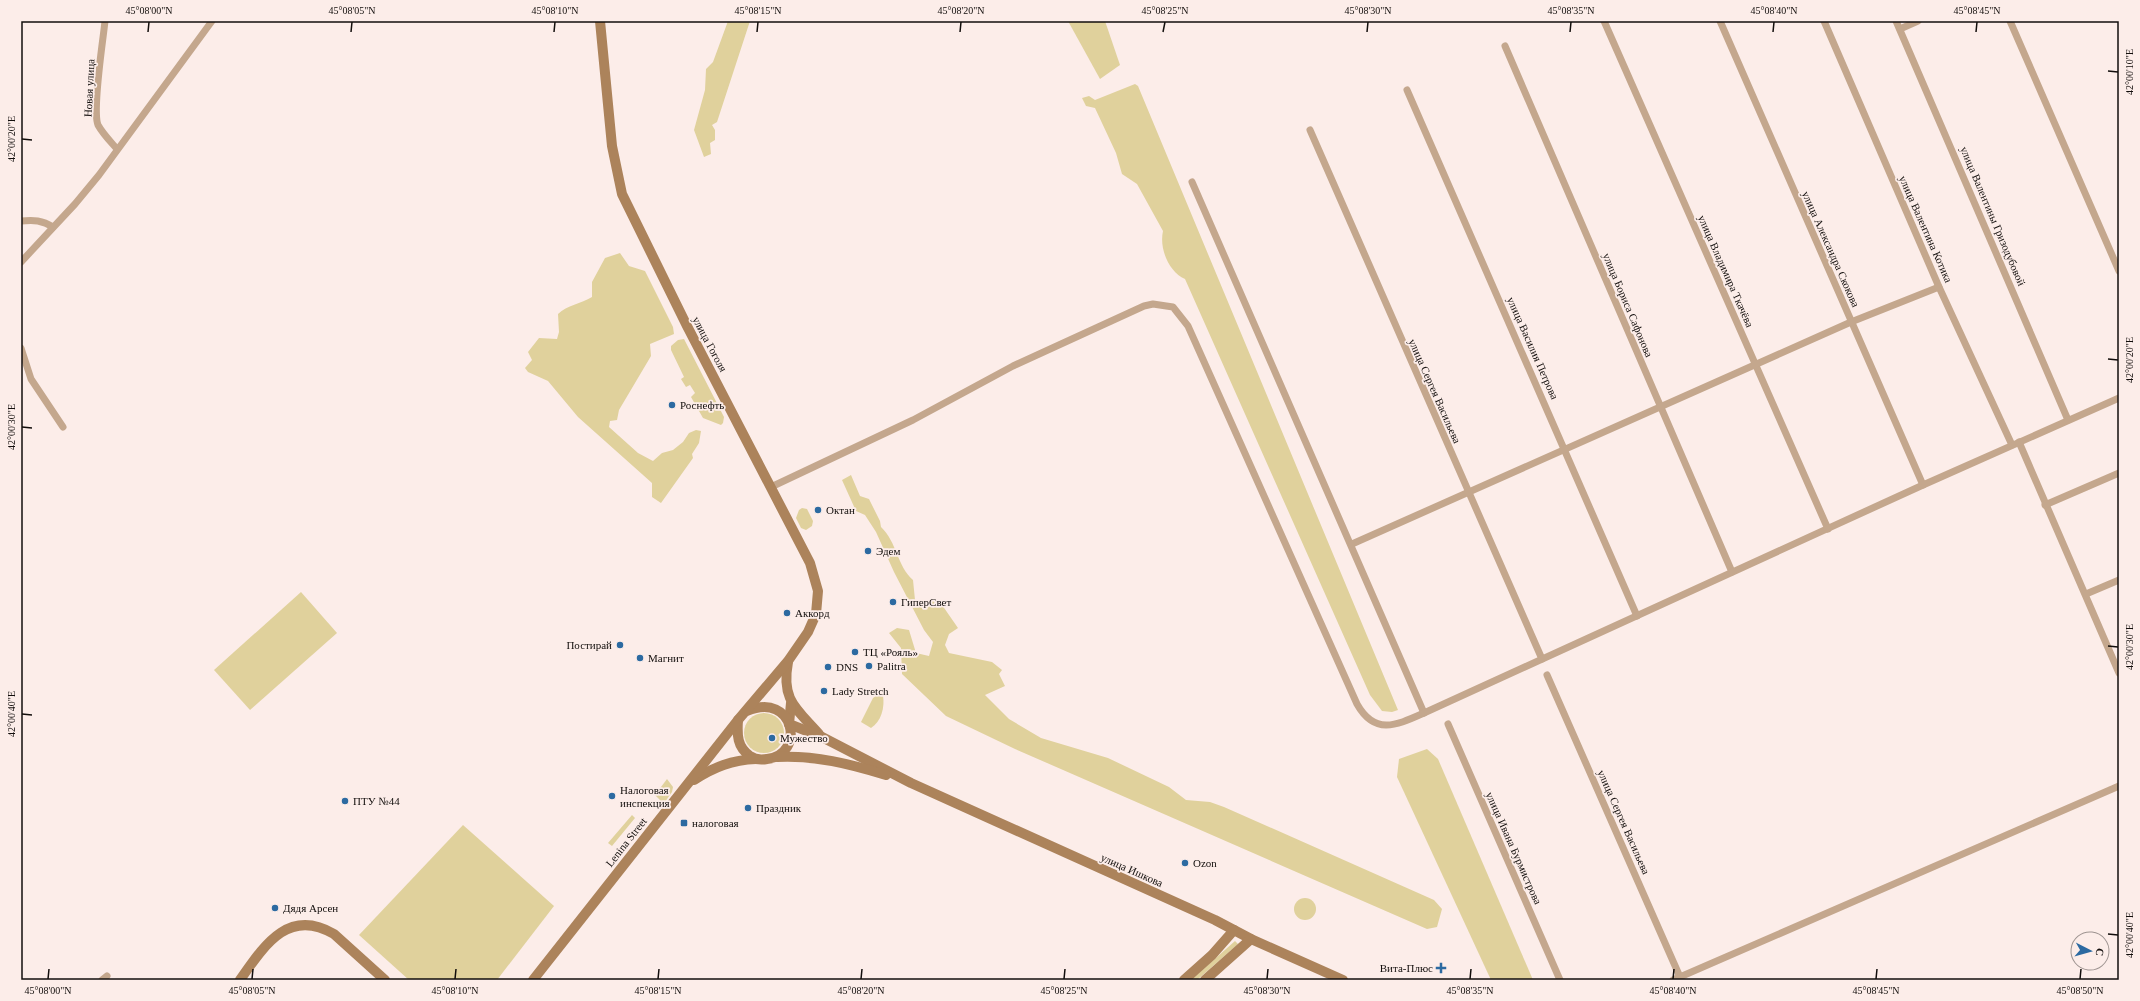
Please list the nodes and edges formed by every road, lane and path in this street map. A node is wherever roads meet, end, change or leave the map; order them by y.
1 (105, 21) edge
2 (212, 21) edge
3 (600, 21) edge
4 (1604, 21) edge
5 (1720, 21) edge
6 (1824, 21) edge
7 (1896, 21) edge
8 (1918, 21) edge
9 (2010, 21) edge
10 (1900, 29) junction
11 (1505, 46) dead end
12 (1407, 90) dead end
13 (1310, 130) dead end
14 (117, 149) junction
15 (1192, 182) dead end
16 (21, 221) edge
17 (53, 227) junction
18 (21, 262) edge
19 (2119, 271) edge
20 (1939, 287) junction
21 (1851, 322) junction
22 (21, 348) edge
23 (1756, 366) junction
24 (2119, 398) edge
25 (1660, 408) junction
26 (2068, 420) junction
27 (63, 427) dead end
28 (2015, 443) junction
29 (1566, 451) junction
30 (2119, 473) edge
31 (1923, 485) junction
32 (771, 487) junction
33 (1467, 491) junction
34 (2045, 505) junction
35 (1828, 529) junction
36 (1352, 544) junction
37 (1732, 572) junction
38 (2119, 580) edge
39 (2086, 594) junction
40 (1636, 616) junction
41 (1542, 659) junction
42 (788, 661) junction
43 (2119, 673) edge
44 (1548, 676) dead end
45 (791, 704) junction
46 (746, 711) junction
47 (1424, 713) junction
48 (738, 720) junction
49 (789, 724) junction
50 (1448, 724) dead end
51 (822, 737) junction
52 (777, 757) junction
53 (756, 759) junction
54 (912, 783) junction
55 (688, 784) junction
56 (2119, 786) edge
57 (1234, 930) junction
58 (1251, 939) junction
59 (1676, 978) edge
60 (240, 980) edge
61 (385, 980) edge
62 (533, 980) edge
63 (1184, 980) edge
64 (1204, 980) edge
65 (1343, 980) edge
66 (1560, 980) edge

1 - 14 street, Новая улица
2 - 14 street
3 - 32 main road, улица Гоголя
4 - 23 street, улица Владимира Ткачёва
5 - 21 street, улица Александра Скокова
6 - 20 street, улица Валентина Котика
7 - 10 street, улица Валентины Гризодубовой
8 - 10 street
9 - 19 street
10 - 26 street, улица Валентины Гризодубовой
11 - 25 street, улица Бориса Сафонова
12 - 29 street, улица Василия Петрова
13 - 33 street, улица Сергея Васильева
14 - 17 street
15 - 36 street
16 - 17 street
17 - 18 street
20 - 21 street
20 - 28 street, улица Валентина Котика
21 - 23 street
21 - 31 street, улица Александра Скокова
22 - 27 street
23 - 25 street
23 - 35 street, улица Владимира Ткачёва
24 - 26 street
25 - 29 street
25 - 37 street, улица Бориса Сафонова
26 - 28 street
28 - 31 street
28 - 34 street, улица Валентина Котика
29 - 33 street
29 - 40 street, улица Василия Петрова
30 - 34 street
31 - 35 street
32 - 42 main road, улица Гоголя
32 - 47 street
33 - 36 street
33 - 41 street, улица Сергея Васильева
34 - 39 street, улица Валентина Котика
35 - 37 street
36 - 47 street
37 - 40 street
38 - 39 street
39 - 43 street, улица Валентина Котика
40 - 41 street
41 - 47 street
42 - 45 main road, улица Гоголя
42 - 46 main road, улица Гоголя
44 - 59 street, улица Сергея Васильева
45 - 49 main road
45 - 51 main road
46 - 48 main road
46 - 49 main road
48 - 53 main road
48 - 55 main road, Lenina Street
49 - 51 main road, улица Ишкова
49 - 52 main road
50 - 66 street, улица Ивана Бурмистрова
51 - 54 main road, улица Ишкова
52 - 53 main road
52 - 54 main road, улица Ишкова
53 - 55 main road
54 - 57 main road, улица Ишкова
55 - 62 main road, Lenina Street
56 - 59 street
57 - 58 main road, улица Ишкова
57 - 63 main road
58 - 64 main road
58 - 65 main road, улица Ишкова
60 - 61 main road

